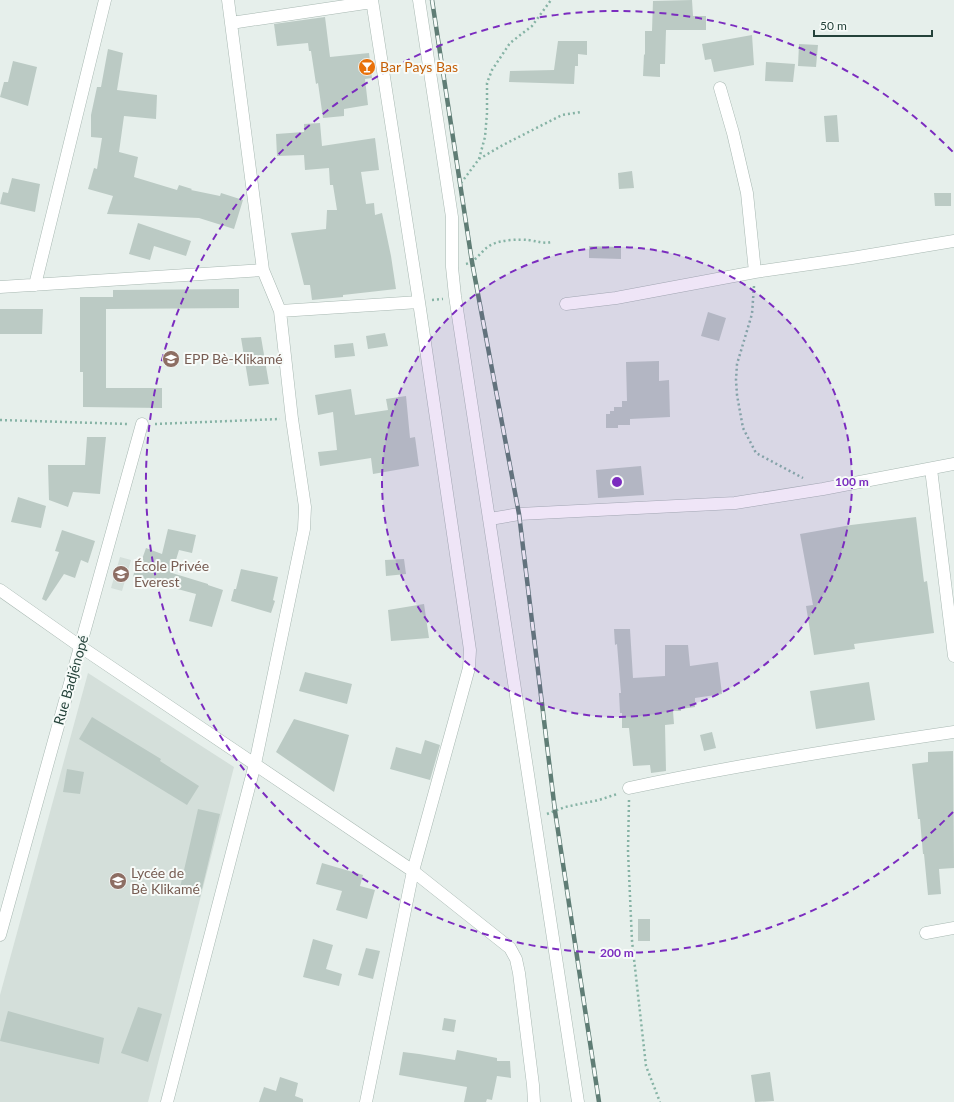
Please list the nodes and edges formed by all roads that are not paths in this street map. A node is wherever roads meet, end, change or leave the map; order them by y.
1 (105, 0) edge
2 (228, 0) edge
3 (419, 0) edge
4 (372, 1) edge
5 (231, 23) junction
6 (720, 88) dead end
7 (954, 240) edge
8 (263, 270) junction
9 (755, 272) junction
10 (35, 285) junction
11 (0, 287) edge
12 (419, 302) junction
13 (566, 304) dead end
14 (280, 311) junction
15 (142, 424) dead end
16 (954, 464) edge
17 (931, 469) junction
18 (490, 519) junction
19 (0, 590) edge
20 (81, 647) junction
21 (954, 656) edge
22 (954, 732) edge
23 (255, 764) junction
24 (629, 788) road end
25 (413, 871) junction
26 (5, 894) edge
27 (954, 928) edge
28 (926, 933) dead end
29 (0, 936) edge
30 (167, 1102) edge
31 (366, 1102) edge
32 (534, 1102) edge
33 (578, 1102) edge

1 - 10 street
2 - 5 street
3 - 18 street
4 - 5 street
4 - 12 street
5 - 8 street
6 - 9 street
7 - 9 street
8 - 10 street
8 - 14 street
9 - 13 street
10 - 11 street
12 - 14 street
12 - 25 street
14 - 23 street
15 - 20 street, Rue Badjénopé
16 - 17 street
17 - 18 street
17 - 21 street
18 - 33 street
19 - 20 street
20 - 23 street
20 - 26 street, Rue Badjénopé
22 - 24 street
23 - 25 street
23 - 30 street
25 - 31 street
25 - 32 street
26 - 29 street, Rue Badjénopé
27 - 28 street

